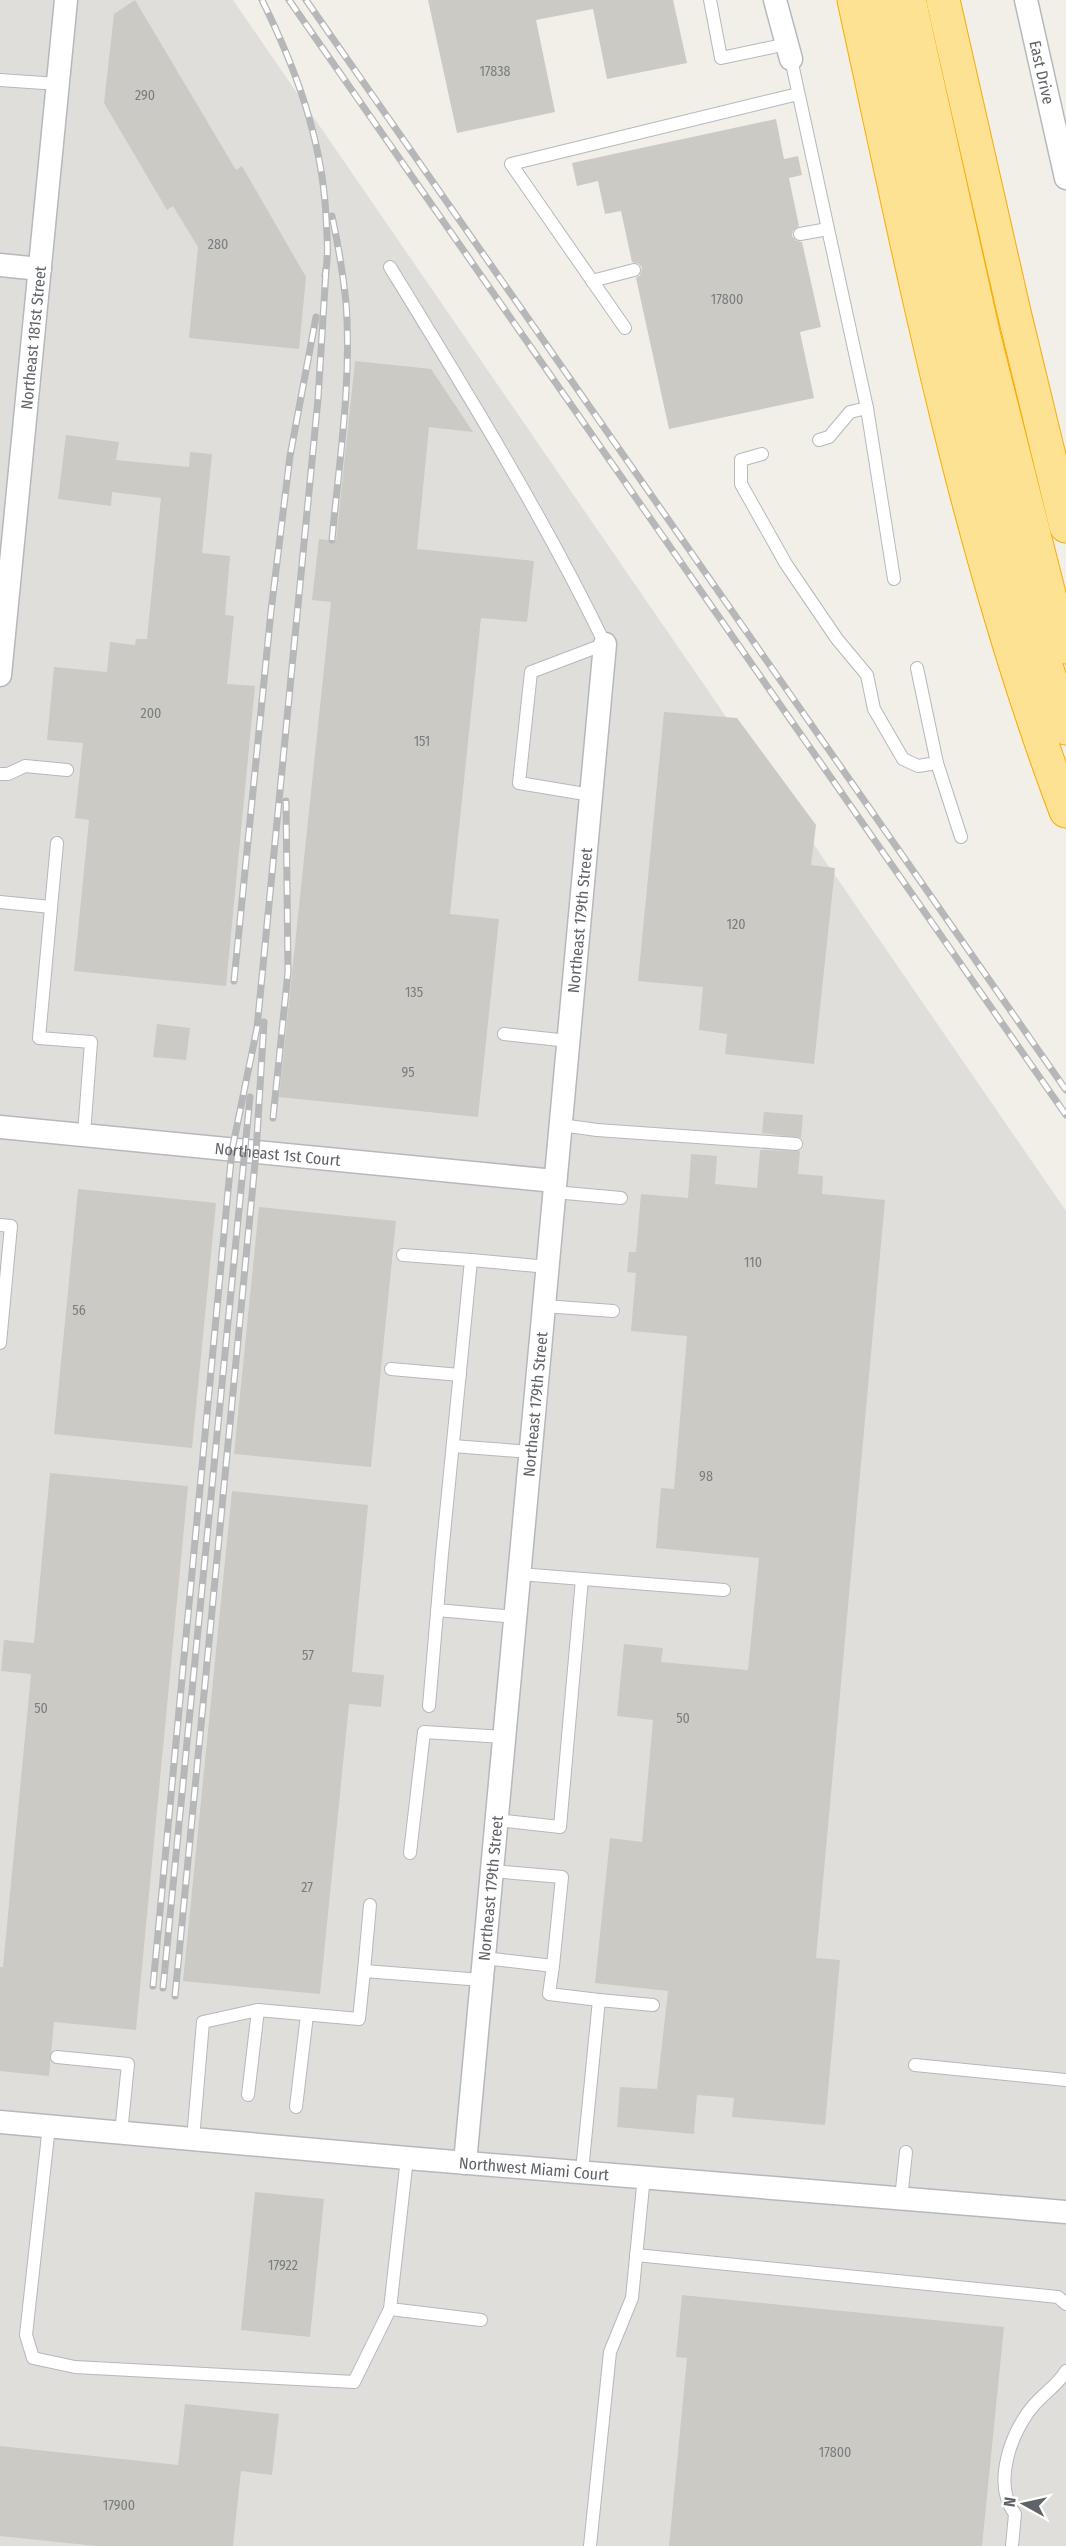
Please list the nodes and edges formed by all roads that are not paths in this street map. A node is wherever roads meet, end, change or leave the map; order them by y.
1 (66, 0) edge
2 (710, 0) edge
3 (775, 0) edge
4 (854, 0) edge
5 (882, 0) edge
6 (909, 0) edge
7 (943, 0) edge
8 (1026, 0) edge
9 (789, 52) junction
10 (0, 80) edge
11 (58, 84) junction
12 (798, 94) junction
13 (1066, 178) edge
14 (828, 229) junction
15 (800, 234) dead end
16 (0, 265) edge
17 (390, 267) dead end
18 (40, 269) junction
19 (634, 270) dead end
20 (592, 281) junction
21 (625, 328) dead end
22 (867, 408) junction
23 (819, 440) dead end
24 (762, 454) dead end
25 (1066, 526) edge
26 (894, 579) dead end
27 (605, 644) junction
28 (1066, 647) edge
29 (917, 668) dead end
30 (0, 675) edge
31 (1066, 728) edge
32 (937, 763) junction
33 (67, 770) dead end
34 (0, 774) edge
35 (591, 795) junction
36 (1066, 811) edge
37 (961, 837) dead end
38 (57, 843) dead end
39 (0, 902) edge
40 (51, 907) junction
41 (504, 1034) dead end
42 (569, 1041) junction
43 (561, 1125) junction
44 (0, 1127) edge
45 (84, 1134) junction
46 (796, 1144) dead end
47 (555, 1186) junction
48 (621, 1198) dead end
49 (0, 1225) edge
50 (403, 1255) dead end
51 (471, 1260) junction
52 (548, 1268) junction
53 (544, 1306) junction
54 (613, 1311) dead end
55 (0, 1344) edge
56 (391, 1369) dead end
57 (460, 1375) junction
58 (453, 1446) junction
59 (531, 1452) junction
60 (519, 1574) junction
61 (582, 1579) junction
62 (724, 1590) dead end
63 (437, 1610) junction
64 (515, 1617) junction
65 (429, 1706) dead end
66 (504, 1737) junction
67 (496, 1820) junction
68 (410, 1853) dead end
69 (492, 1871) junction
70 (370, 1905) dead end
71 (553, 1966) junction
72 (483, 1969) junction
73 (364, 1971) junction
74 (599, 2000) junction
75 (652, 2005) dead end
76 (258, 2010) junction
77 (307, 2014) junction
78 (57, 2057) dead end
79 (915, 2065) dead end
80 (1066, 2080) edge
81 (248, 2095) dead end
82 (296, 2106) dead end
83 (0, 2122) edge
84 (49, 2126) junction
85 (121, 2133) junction
86 (193, 2139) junction
87 (906, 2152) dead end
88 (407, 2158) junction
89 (465, 2163) junction
90 (582, 2171) junction
91 (644, 2176) junction
92 (902, 2199) junction
93 (1066, 2212) edge
94 (636, 2255) junction
95 (1066, 2304) edge
96 (390, 2309) junction
97 (481, 2320) dead end
98 (1066, 2371) edge
99 (590, 2546) edge
100 (1012, 2546) edge

1 - 11 street, Northeast 181st Street
2 - 9 lane
3 - 9 street
4 - 36 highway
5 - 31 highway
6 - 28 highway
7 - 25 highway
8 - 13 street, East Drive
9 - 12 lane
10 - 11 lane
11 - 18 street, Northeast 181st Street
12 - 14 lane
12 - 20 lane
14 - 15 lane
14 - 22 lane
16 - 18 street
17 - 27 lane
18 - 30 street, Northeast 181st Street
19 - 20 lane
20 - 21 lane
22 - 23 lane
22 - 26 lane
24 - 32 lane
27 - 35 street, Northeast 179th Street
27 - 35 lane
29 - 32 lane
32 - 37 lane
33 - 34 lane
35 - 42 street, Northeast 179th Street
38 - 40 lane
39 - 40 lane
40 - 45 lane
41 - 42 lane
42 - 43 street, Northeast 179th Street
43 - 46 lane
43 - 47 street, Northeast 179th Street
44 - 45 street, Northeast 1st Court
45 - 47 street, Northeast 1st Court
47 - 48 lane
47 - 52 street, Northeast 179th Street
49 - 55 lane
50 - 51 lane
51 - 52 lane
51 - 57 lane
52 - 53 street, Northeast 179th Street
53 - 54 lane
53 - 59 street, Northeast 179th Street
56 - 57 lane
57 - 58 lane
58 - 59 lane
58 - 63 lane
59 - 60 street, Northeast 179th Street
60 - 61 lane
60 - 64 street, Northeast 179th Street
61 - 62 lane
61 - 67 lane
63 - 64 lane
63 - 65 lane
64 - 66 street, Northeast 179th Street
66 - 67 street, Northeast 179th Street
66 - 68 lane
67 - 69 street, Northeast 179th Street
69 - 71 lane
69 - 72 street, Northeast 179th Street
70 - 73 lane
71 - 72 lane
71 - 74 lane
72 - 73 lane
72 - 89 street, Northeast 179th Street
73 - 77 lane
74 - 75 lane
74 - 90 lane
76 - 77 lane
76 - 81 lane
76 - 86 lane
77 - 82 lane
78 - 85 lane
79 - 80 lane
83 - 84 street, Northwest Miami Court
84 - 85 street, Northwest Miami Court
84 - 96 lane
85 - 86 street, Northwest Miami Court
86 - 88 street, Northwest Miami Court
87 - 92 lane
88 - 89 street, Northwest Miami Court
88 - 96 lane
89 - 90 street, Northwest Miami Court
90 - 91 street, Northwest Miami Court
91 - 92 street, Northwest Miami Court
91 - 94 lane
92 - 93 street, Northwest Miami Court
94 - 95 lane
94 - 99 lane
96 - 97 lane
98 - 100 lane

